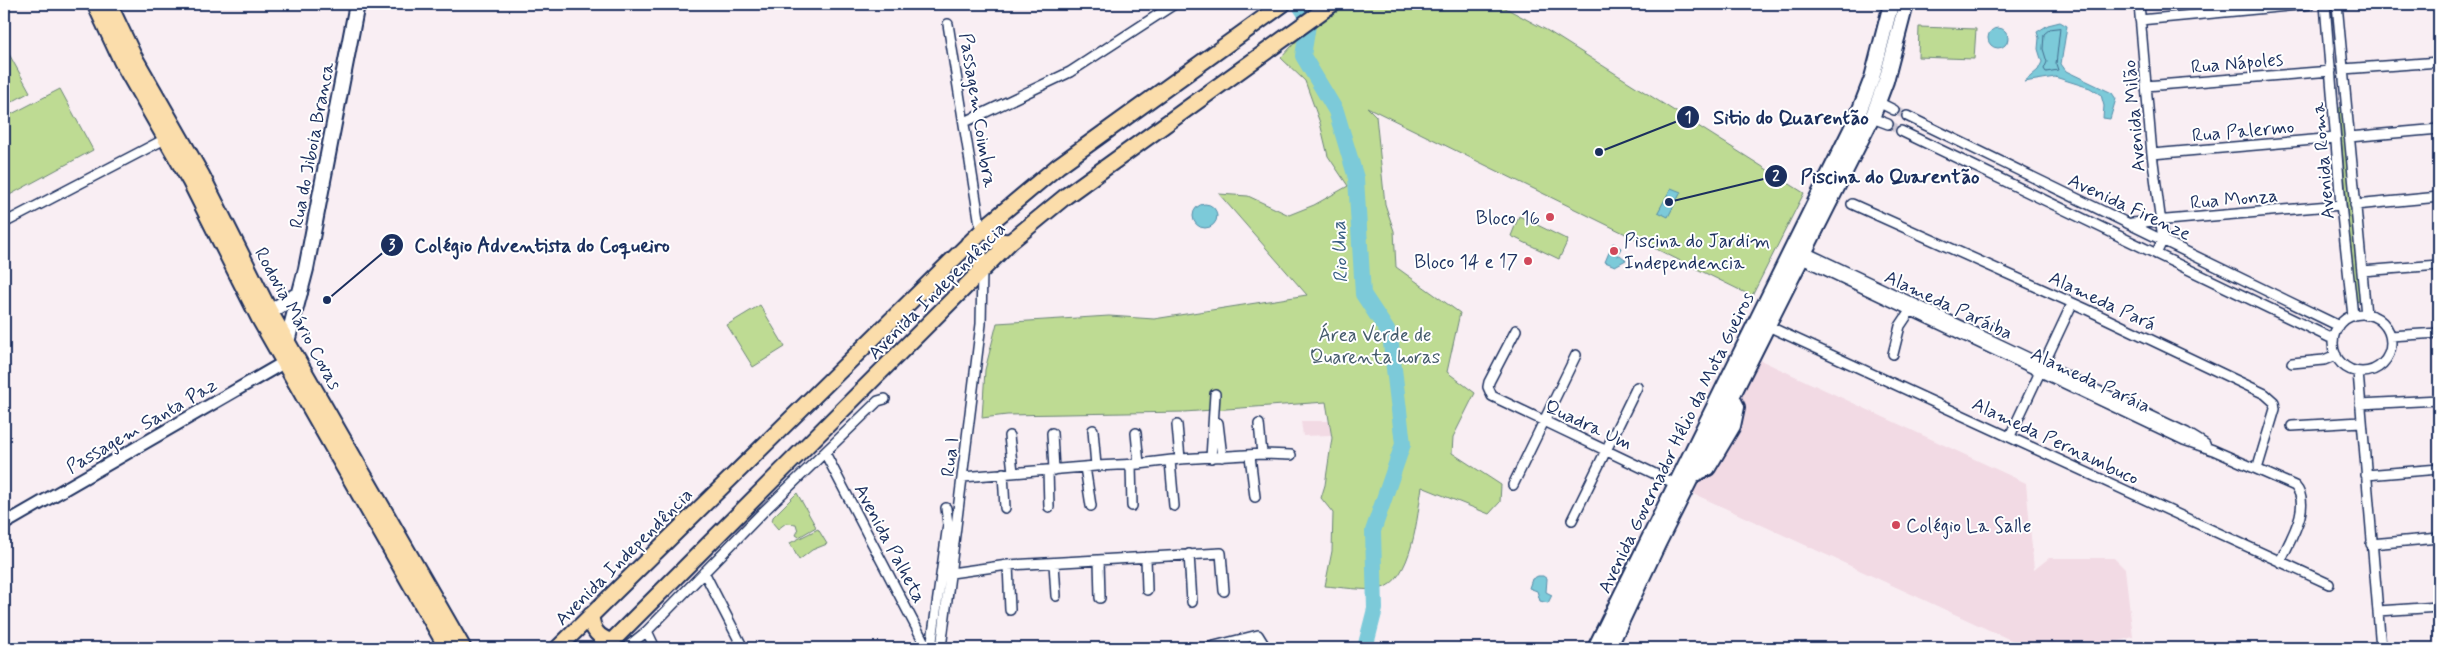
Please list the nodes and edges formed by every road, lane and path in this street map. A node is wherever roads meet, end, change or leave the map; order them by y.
1 (95, 4) edge
2 (109, 4) edge
3 (357, 4) edge
4 (1891, 4) edge
5 (1906, 4) edge
6 (2139, 4) edge
7 (2310, 4) edge
8 (2326, 4) edge
9 (2337, 4) edge
10 (1173, 6) dead end
11 (1277, 8) edge
12 (1327, 8) edge
13 (2140, 20) junction
14 (948, 24) dead end
15 (2439, 62) edge
16 (2343, 69) junction
17 (2331, 71) junction
18 (2146, 86) junction
19 (1878, 102) junction
20 (2346, 103) junction
21 (2333, 104) junction
22 (1894, 110) tunnel mouth
23 (1907, 116) tunnel mouth
24 (1872, 118) junction
25 (965, 122) junction
26 (1888, 124) tunnel mouth
27 (2439, 129) edge
28 (1901, 130) tunnel mouth
29 (1938, 133) junction
30 (2349, 137) junction
31 (2336, 138) junction
32 (165, 139) junction
33 (1946, 154) junction
34 (2152, 154) junction
35 (2058, 190) junction
36 (2439, 197) edge
37 (1852, 204) dead end
38 (2052, 204) junction
39 (2341, 205) junction
40 (2355, 205) junction
41 (2159, 221) junction
42 (4, 223) edge
43 (2130, 224) junction
44 (986, 227) junction
45 (2163, 239) junction
46 (1010, 242) junction
47 (968, 244) junction
48 (2156, 254) junction
49 (1804, 256) junction
50 (2439, 264) edge
51 (982, 270) junction
52 (2362, 271) junction
53 (300, 293) junction
54 (2072, 304) junction
55 (1910, 311) junction
56 (265, 315) junction
57 (2366, 315) junction
58 (2353, 316) junction
59 (1768, 326) junction
60 (2339, 326) junction
61 (1516, 330) dead end
62 (2439, 333) edge
63 (2390, 336) junction
64 (2334, 339) junction
65 (282, 345) junction
66 (1576, 354) dead end
67 (1893, 354) dead end
68 (2336, 355) junction
69 (290, 359) junction
70 (2292, 363) dead end
71 (2041, 370) junction
72 (2358, 372) junction
73 (1637, 387) dead end
74 (1215, 394) dead end
75 (1726, 397) junction
76 (885, 399) dead end
77 (2439, 400) edge
78 (2360, 404) junction
79 (1544, 420) junction
80 (2361, 422) junction
81 (1218, 423) dead end
82 (1260, 424) dead end
83 (1177, 425) dead end
84 (2292, 426) dead end
85 (1093, 430) dead end
86 (1052, 433) dead end
87 (1136, 433) dead end
88 (1009, 436) dead end
89 (2010, 436) junction
90 (1606, 450) junction
91 (343, 451) junction
92 (825, 453) junction
93 (1262, 454) junction
94 (1291, 455) dead end
95 (1250, 456) junction
96 (1222, 457) junction
97 (1211, 458) junction
98 (1180, 459) junction
99 (1170, 460) junction
100 (1135, 465) junction
101 (1096, 466) junction
102 (1085, 467) junction
103 (2439, 469) edge
104 (1051, 470) junction
105 (2257, 470) junction
106 (1013, 472) junction
107 (1003, 473) junction
108 (2366, 475) junction
109 (963, 477) junction
110 (1513, 484) dead end
111 (1676, 484) junction
112 (1254, 497) dead end
113 (1091, 506) dead end
114 (1132, 506) dead end
115 (1174, 506) dead end
116 (1049, 507) dead end
117 (946, 508) dead end
118 (1006, 508) dead end
119 (378, 512) junction
120 (1572, 520) dead end
121 (4, 524) edge
122 (2439, 538) edge
123 (2371, 544) junction
124 (1190, 554) junction
125 (1146, 557) junction
126 (1099, 560) junction
127 (2280, 562) junction
128 (1054, 563) junction
129 (1008, 565) junction
130 (704, 572) junction
131 (951, 573) junction
132 (2329, 584) dead end
133 (1147, 590) dead end
134 (1224, 591) dead end
135 (1056, 596) dead end
136 (1100, 598) dead end
137 (1192, 602) dead end
138 (2439, 607) edge
139 (1010, 610) dead end
140 (2378, 611) junction
141 (591, 616) junction
142 (647, 631) junction
143 (614, 646) edge
144 (566, 647) edge
145 (440, 648) edge
146 (447, 648) edge
147 (463, 648) edge
148 (471, 648) edge
149 (655, 648) edge
150 (742, 648) edge
151 (927, 648) edge
152 (931, 648) edge
153 (942, 648) edge
154 (1134, 648) edge
155 (1139, 648) edge
156 (1206, 648) edge
157 (1266, 648) edge
158 (1595, 648) edge
159 (1609, 648) edge
160 (2381, 648) edge

1 - 32 main road, Rodovia Mário Covas
2 - 56 main road, Rodovia Mário Covas
3 - 53 main road, Rua do Jiboia Branca
4 - 75 main road, Avenida Governador Hélio da Mota Gueiros
5 - 19 main road
6 - 13 street, Avenida Milão
7 - 13 street
8 - 17 street, Avenida Roma
9 - 16 street, Avenida Roma
10 - 25 street
11 - 44 main road, Avenida Independência
12 - 46 main road, Avenida Independência
13 - 18 street, Avenida Milão
14 - 25 street, Passagem Coimbra
15 - 16 street
16 - 20 street, Avenida Roma
17 - 18 street, Rua Nápoles
17 - 21 street, Avenida Roma
18 - 34 street, Avenida Milão
19 - 22 street
19 - 24 main road
20 - 21 street
20 - 30 street, Avenida Roma
21 - 31 street, Avenida Roma
23 - 29 street, Avenida Firenze
24 - 26 street
24 - 49 main road
25 - 44 street, Passagem Coimbra
27 - 30 street
28 - 33 street
29 - 33 street
29 - 35 street, Avenida Firenze
30 - 40 street, Avenida Roma
31 - 34 street, Rua Palermo
31 - 39 street, Avenida Roma
32 - 42 street
32 - 56 main road, Rodovia Mário Covas
33 - 38 street
34 - 41 street, Avenida Milão
35 - 38 street
35 - 43 street, Avenida Firenze
36 - 40 street
37 - 54 street, Alameda Pará
38 - 48 street
39 - 41 street, Rua Monza
39 - 58 street, Avenida Roma
40 - 52 street, Avenida Roma
41 - 43 street, Rua Monza
41 - 45 street, Avenida Milão
43 - 45 street, Avenida Firenze
44 - 46 main road
44 - 47 main road, Avenida Independência
45 - 48 street
45 - 60 street, Avenida Firenze
46 - 51 main road, Avenida Independência
47 - 51 main road
47 - 141 main road, Avenida Independência
48 - 64 street
49 - 55 street, Alameda Paráia
49 - 59 main road
49 - 71 street, Alameda Paráiba
50 - 52 street
51 - 109 street, Rua I
51 - 143 main road, Avenida Independência
52 - 57 street, Avenida Roma
53 - 56 main road
53 - 65 main road, Rua do Jiboia Branca
54 - 71 street
54 - 105 street, Alameda Pará
55 - 67 street
55 - 71 street, Alameda Paráia
56 - 65 main road, Rodovia Mário Covas
57 - 58 street
57 - 63 street
58 - 60 street
59 - 75 main road
59 - 89 street, Alameda Pernambuco
60 - 64 street
61 - 79 street, Quadra Um
62 - 63 street
63 - 72 street
64 - 68 street
65 - 69 main road, Rodovia Mário Covas
66 - 79 street
68 - 70 street
68 - 72 street
69 - 91 main road, Rodovia Mário Covas
69 - 121 street, Passagem Santa Paz
71 - 89 street
71 - 105 street, Alameda Paráiba
72 - 78 street
73 - 90 street
74 - 97 street
75 - 111 main road, Avenida Governador Hélio da Mota Gueiros
75 - 159 main road, Avenida Governador Hélio da Mota Gueiros
76 - 92 street
77 - 78 street
78 - 80 street
79 - 90 street, Quadra Um
79 - 110 street
80 - 84 street
80 - 108 street
81 - 96 street
82 - 93 street
83 - 98 street
85 - 101 street
86 - 104 street
87 - 100 street
88 - 106 street
89 - 127 street, Alameda Pernambuco
90 - 111 street, Quadra Um
90 - 120 street
91 - 119 main road, Rodovia Mário Covas
91 - 145 main road
91 - 148 main road
92 - 130 street
92 - 151 street, Avenida Palheta
93 - 94 street
93 - 95 street
95 - 96 street
95 - 112 street
96 - 97 street
97 - 98 street
98 - 99 street
99 - 100 street
99 - 115 street
100 - 101 street
100 - 114 street
101 - 102 street
102 - 104 street
102 - 113 street
103 - 108 street
104 - 106 street
104 - 116 street
105 - 127 street
106 - 107 street
107 - 109 street
107 - 118 street
108 - 123 street
109 - 131 street, Rua I
111 - 158 main road, Avenida Governador Hélio da Mota Gueiros
117 - 152 street
119 - 146 main road, Rodovia Mário Covas
119 - 147 main road, Rodovia Mário Covas
122 - 123 street
123 - 140 street
124 - 125 street
124 - 134 street
124 - 137 street
125 - 126 street
125 - 133 street
126 - 128 street
126 - 136 street
127 - 132 street, Alameda Pernambuco
128 - 129 street
128 - 135 street
129 - 131 street
129 - 139 street
130 - 142 street
130 - 150 street
131 - 153 street, Rua I
138 - 140 street
140 - 160 street
141 - 143 main road
141 - 144 main road, Avenida Independência
142 - 143 street
142 - 149 street
154 - 155 street
156 - 157 street

